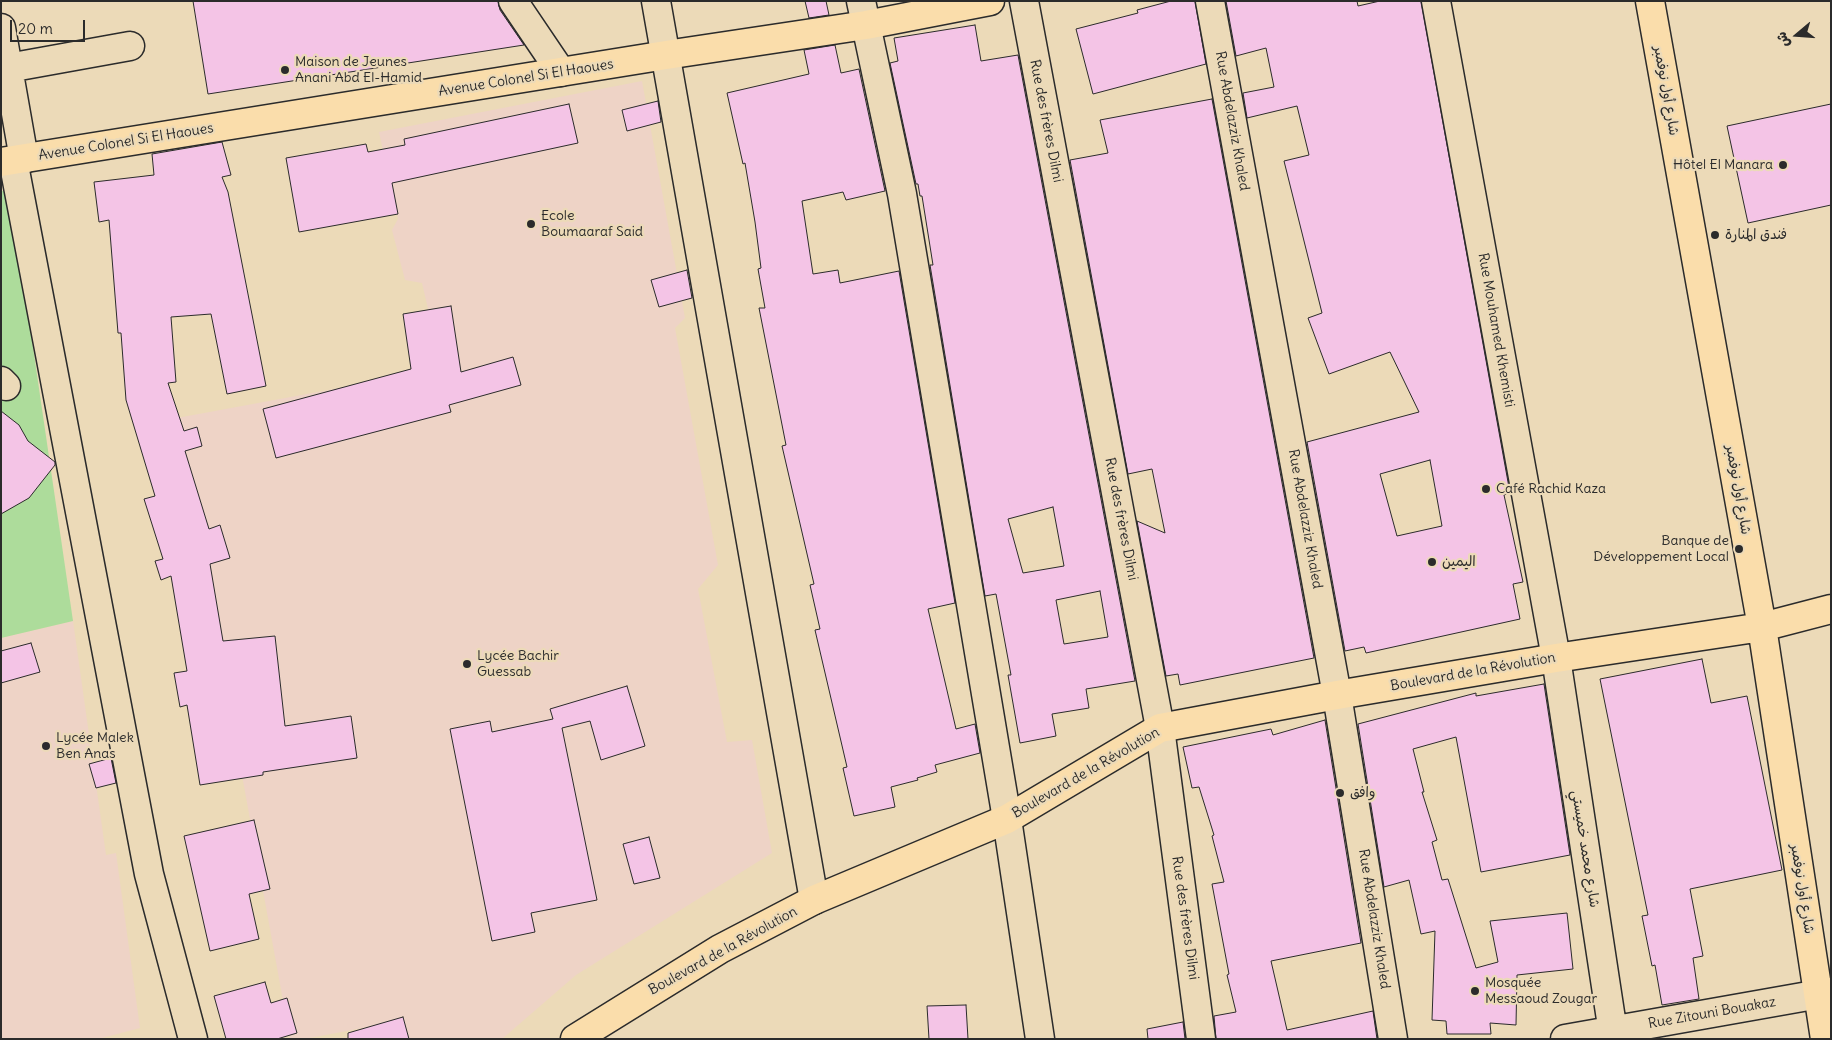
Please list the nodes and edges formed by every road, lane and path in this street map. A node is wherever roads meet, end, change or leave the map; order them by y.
1 (513, 1) edge
2 (656, 1) edge
3 (990, 1) edge
4 (1024, 1) edge
5 (1210, 1) edge
6 (1436, 1) edge
7 (1650, 1) edge
8 (863, 13) edge
9 (1, 28) edge
10 (130, 46) dead end
11 (666, 55) junction
12 (8, 68) junction
13 (561, 72) junction
14 (13, 160) edge
15 (1831, 609) edge
16 (1762, 627) junction
17 (1556, 658) junction
18 (1337, 696) junction
19 (1160, 728) junction
20 (1007, 818) junction
21 (814, 900) junction
22 (1824, 993) edge
23 (602, 1030) edge
24 (1613, 1035) edge
25 (193, 1039) edge
26 (575, 1039) edge
27 (1040, 1039) edge
28 (1201, 1039) edge
29 (1393, 1039) edge
30 (1565, 1039) edge
31 (1824, 1039) edge

1 - 13 street
2 - 11 street
3 - 8 main road, Avenue Colonel Si El Haoues
4 - 19 street, Rue des frères Dilmi
5 - 18 street, Rue Abdelazziz Khaled
6 - 17 street, Rue Mouhamed Khemisti
7 - 16 main road, شارع أول نوفمبر
8 - 11 main road, Avenue Colonel Si El Haoues
8 - 20 street
9 - 12 street
10 - 12 street
11 - 13 main road, Avenue Colonel Si El Haoues
11 - 21 street
12 - 14 street
13 - 14 main road, Avenue Colonel Si El Haoues
14 - 25 street
15 - 16 main road, Boulevard de la Révolution
16 - 17 main road, Boulevard de la Révolution
16 - 22 main road, شارع أول نوفمبر
17 - 18 main road, Boulevard de la Révolution
17 - 24 street, شارع محمد خميستي
18 - 19 main road, Boulevard de la Révolution
18 - 29 street, Rue Abdelazziz Khaled
19 - 20 main road, Boulevard de la Révolution
19 - 28 street, Rue des frères Dilmi
20 - 21 main road, Boulevard de la Révolution
20 - 27 street
21 - 23 main road, Boulevard de la Révolution
22 - 24 street, Rue Zitouni Bouakaz
22 - 31 main road, شارع أول نوفمبر
23 - 26 main road, Boulevard de la Révolution
24 - 30 street, Rue Zitouni Bouakaz

